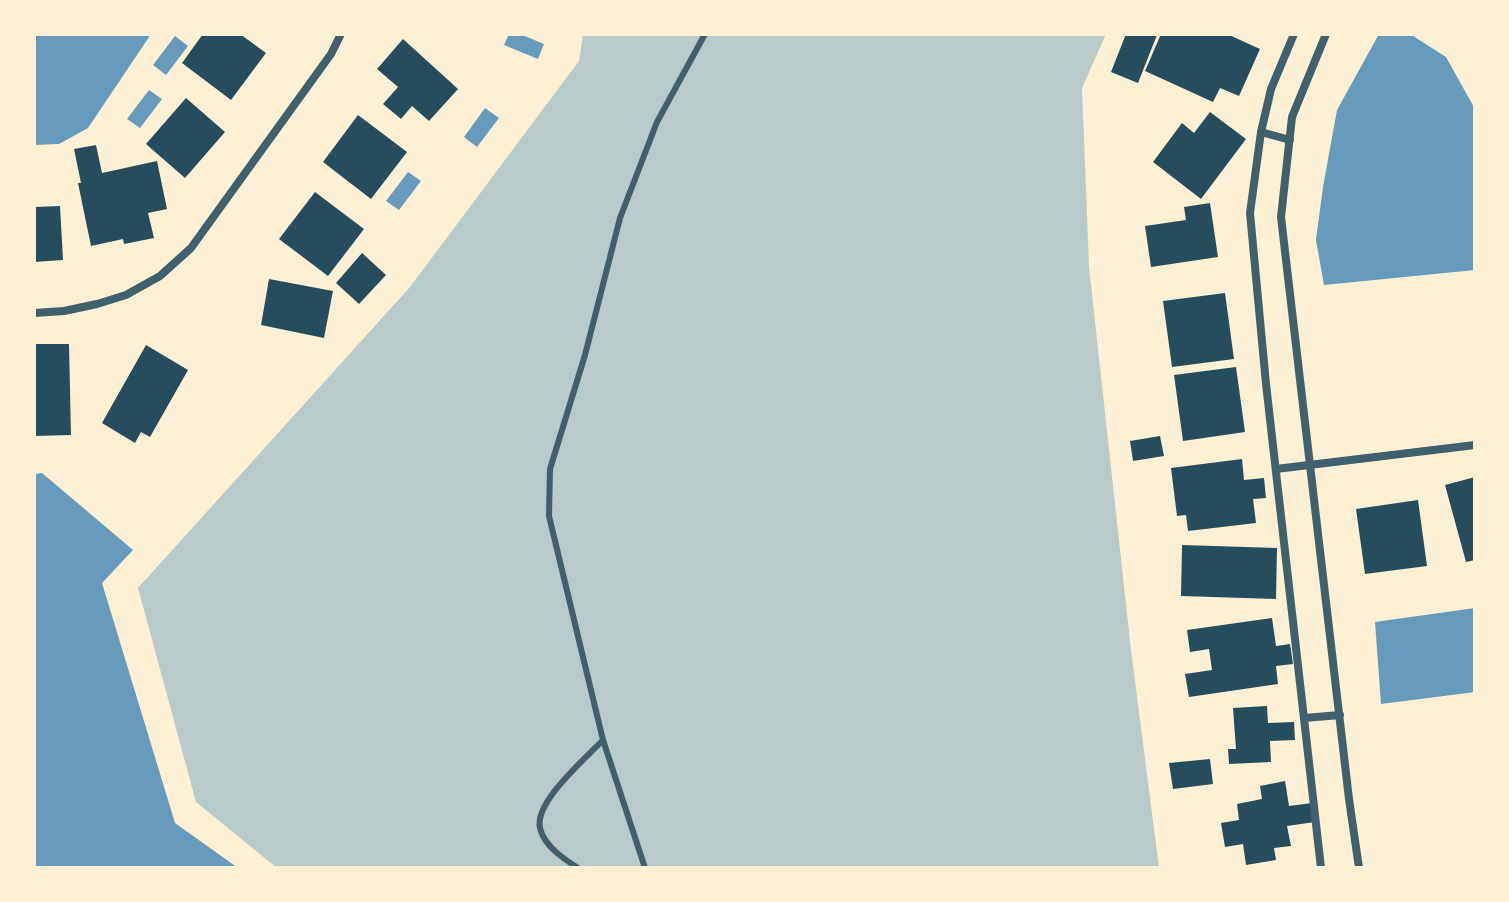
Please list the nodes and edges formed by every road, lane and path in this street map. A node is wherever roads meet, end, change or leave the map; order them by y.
1 (341, 34) edge
2 (705, 34) edge
3 (1294, 34) edge
4 (1326, 34) edge
5 (1261, 132) junction
6 (1290, 140) junction
7 (34, 313) edge
8 (1475, 445) edge
9 (1310, 467) junction
10 (1276, 469) junction
11 (1340, 715) junction
12 (1304, 718) junction
13 (603, 740) junction
14 (578, 868) edge
15 (645, 868) edge
16 (1321, 868) edge
17 (1359, 868) edge

1 - 7 street
2 - 13 lane
3 - 5 street
4 - 6 street
5 - 6 street
5 - 10 street
6 - 9 street
8 - 9 street
9 - 10 street
9 - 11 street
10 - 12 street
11 - 12 street
11 - 17 street
12 - 16 street
13 - 14 lane
13 - 15 lane

